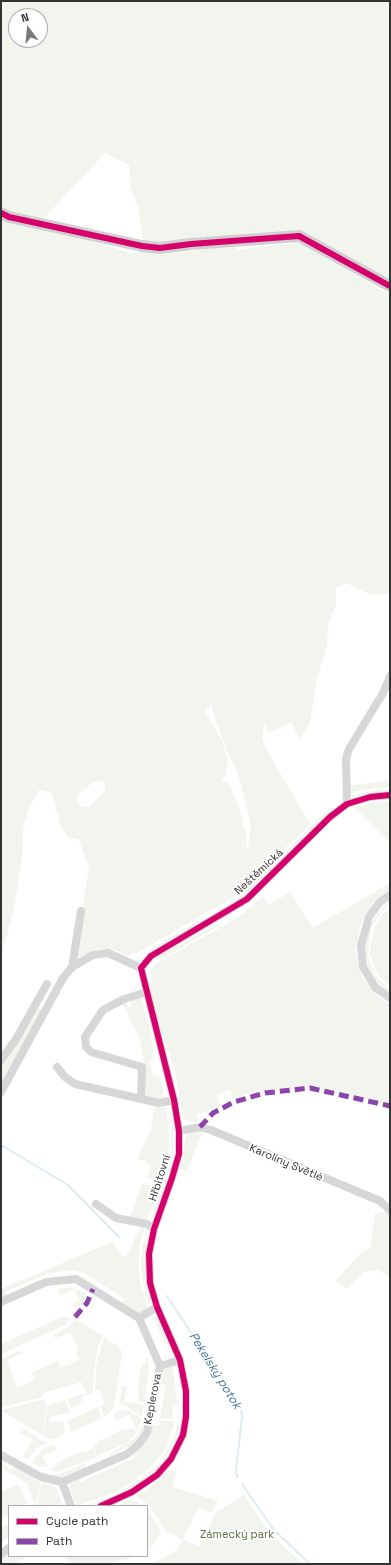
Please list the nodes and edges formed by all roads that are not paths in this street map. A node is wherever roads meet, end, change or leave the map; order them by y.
1 (1, 213) edge
2 (390, 286) edge
3 (390, 676) edge
4 (390, 795) edge
5 (347, 804) junction
6 (390, 895) edge
7 (81, 911) dead end
8 (72, 967) junction
9 (140, 968) junction
10 (47, 984) dead end
11 (146, 992) junction
12 (390, 998) edge
13 (1, 1060) edge
14 (57, 1067) dead end
15 (2, 1088) edge
16 (141, 1099) junction
17 (174, 1100) junction
18 (179, 1131) junction
19 (96, 1204) dead end
20 (390, 1210) edge
21 (154, 1229) junction
22 (1, 1302) edge
23 (158, 1308) junction
24 (139, 1318) junction
25 (176, 1361) junction
26 (160, 1366) junction
27 (1, 1455) edge
28 (62, 1482) junction
29 (71, 1505) edge
30 (103, 1505) edge

1 - 2 street
3 - 5 street
4 - 5 street, Neštěmická
5 - 9 street, Neštěmická
6 - 12 street
7 - 8 street
8 - 9 street
8 - 15 street
9 - 11 street, Hřbitovní
10 - 13 street
11 - 16 street
11 - 17 street, Hřbitovní
14 - 16 street
16 - 17 street
17 - 18 street, Hřbitovní
18 - 20 street, Karolíny Světlé
18 - 21 street, Hřbitovní
19 - 21 street
21 - 23 street, Hřbitovní
22 - 24 street
23 - 24 street
23 - 25 street, Hřbitovní
24 - 26 street, Keplerova
25 - 26 street
25 - 30 street, Hřbitovní
26 - 28 street, Keplerova
27 - 28 street
28 - 29 street

